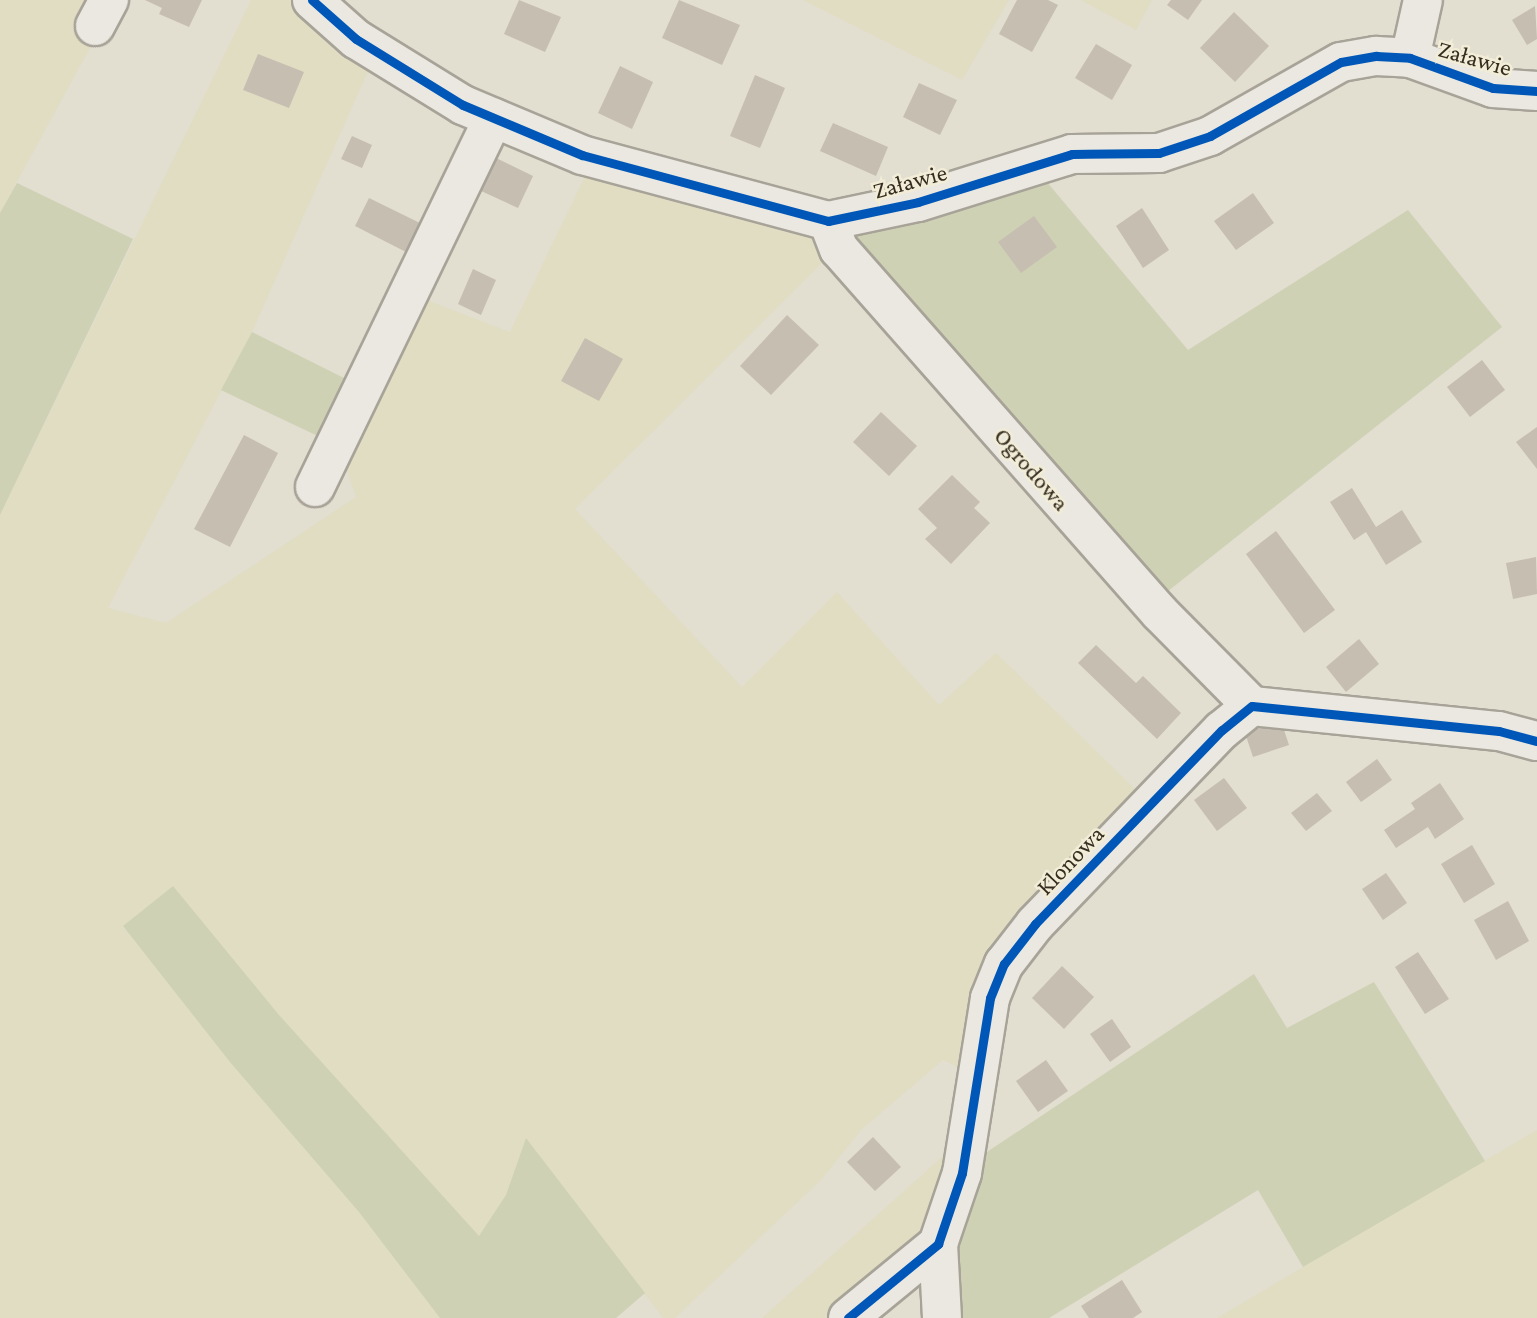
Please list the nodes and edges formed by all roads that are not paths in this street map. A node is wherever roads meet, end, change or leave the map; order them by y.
1 (312, 0) edge
2 (1423, 0) edge
3 (1410, 58) junction
4 (1537, 91) edge
5 (493, 118) junction
6 (828, 221) junction
7 (315, 487) dead end
8 (1252, 706) junction
9 (1537, 741) edge
10 (938, 1244) junction
11 (848, 1318) edge
12 (942, 1318) edge

1 - 5 street, Załawie
2 - 3 street
3 - 4 street, Załawie
3 - 6 street, Załawie
5 - 6 street, Załawie
5 - 7 street
6 - 8 street, Ogrodowa
8 - 9 street
8 - 10 street, Klonowa
10 - 11 street
10 - 12 street

